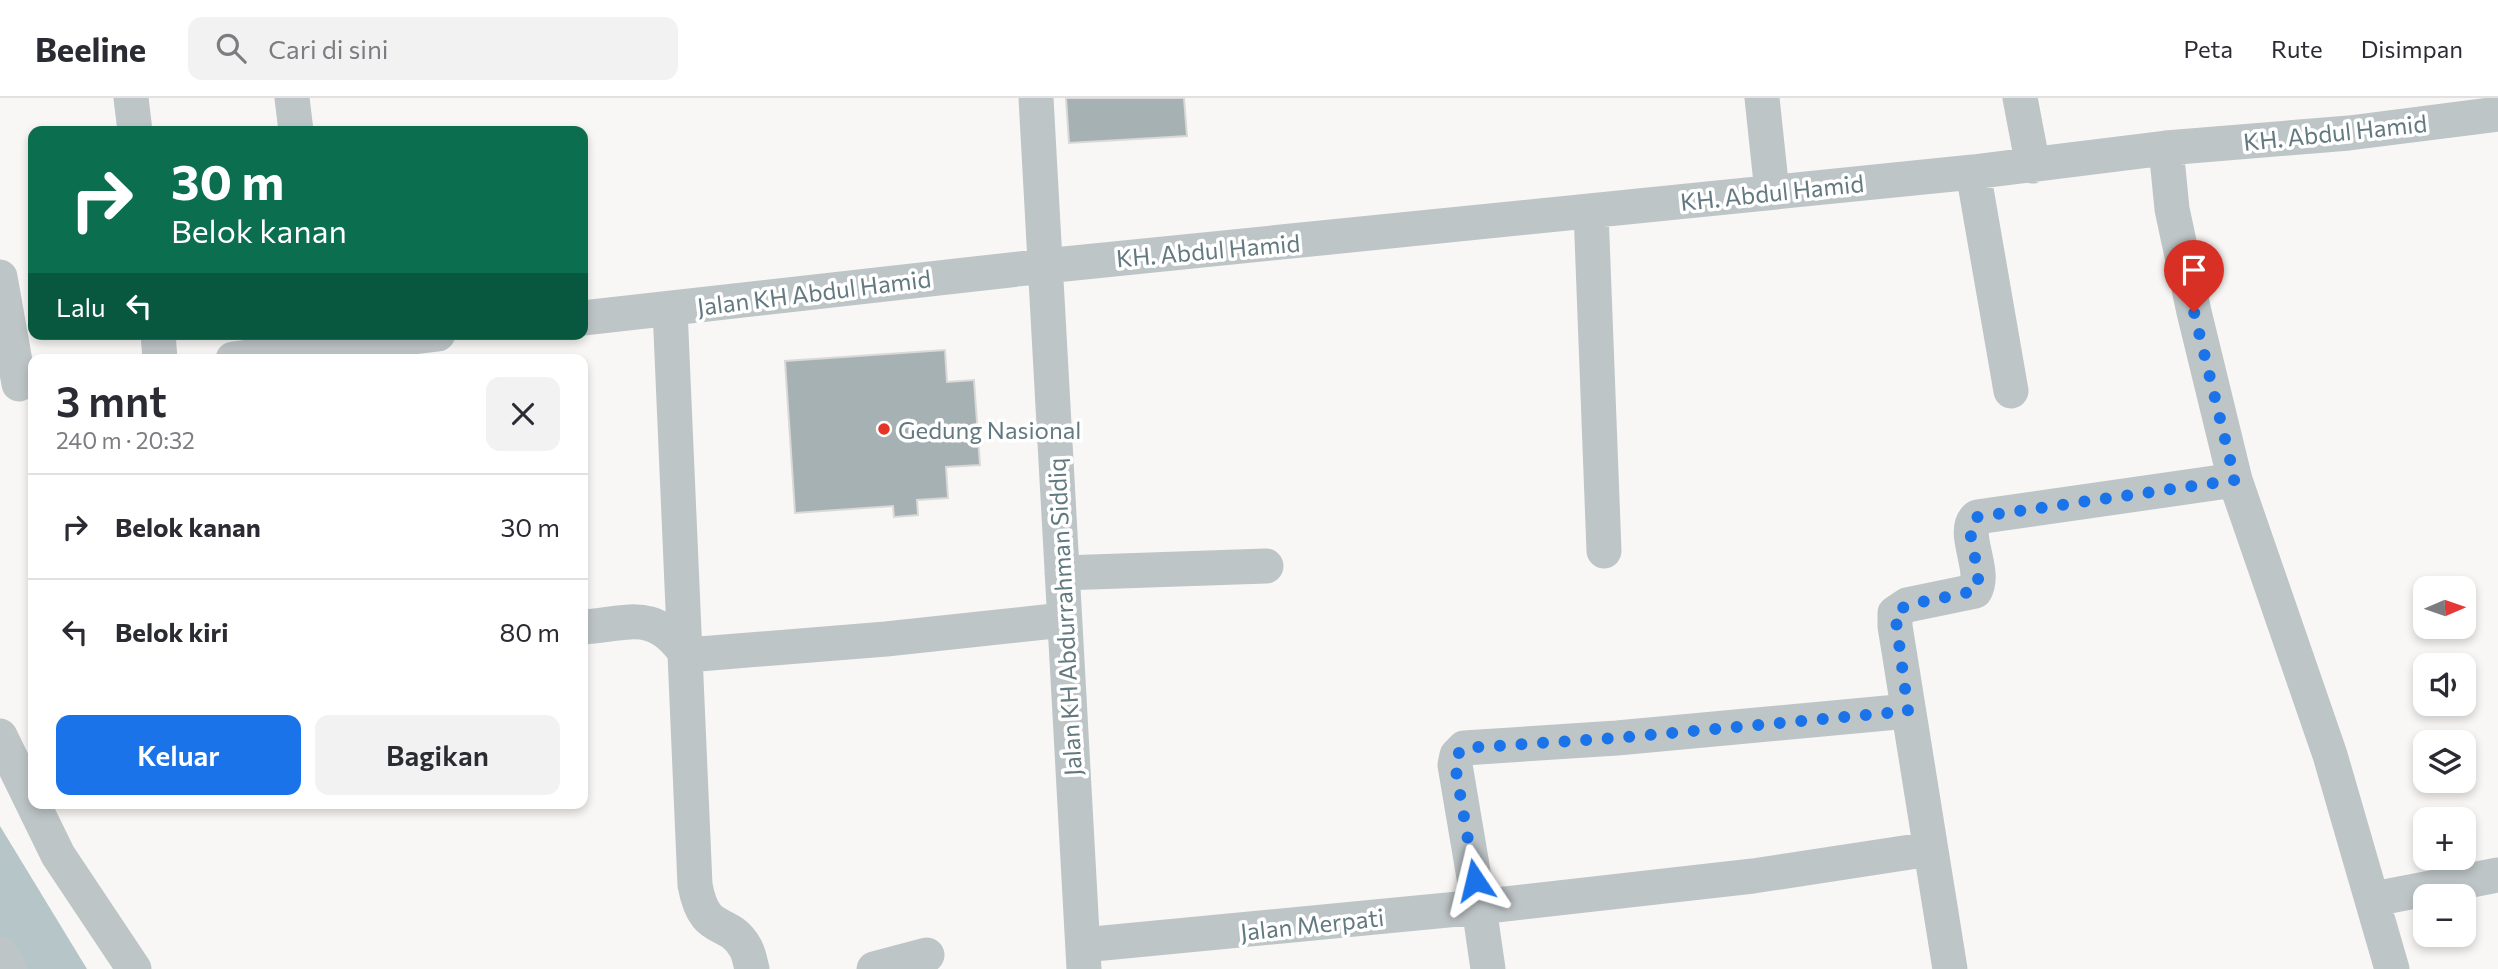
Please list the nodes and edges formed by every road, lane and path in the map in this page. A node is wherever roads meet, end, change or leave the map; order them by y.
1 (131, 98) edge
2 (292, 98) edge
3 (1036, 98) edge
4 (1762, 98) edge
5 (2020, 98) edge
6 (2498, 114) edge
7 (134, 126) edge
8 (295, 126) edge
9 (2166, 148) junction
10 (2034, 166) junction
11 (1973, 172) junction
12 (1772, 192) junction
13 (1591, 211) junction
14 (1045, 266) junction
15 (0, 277) edge
16 (670, 309) junction
17 (588, 317) edge
18 (382, 340) edge
19 (316, 347) edge
20 (268, 354) edge
21 (17, 385) edge
22 (2011, 391) dead end
23 (2235, 480) junction
24 (1604, 551) dead end
25 (1266, 566) dead end
26 (1062, 573) junction
27 (1063, 620) junction
28 (588, 627) edge
29 (687, 654) junction
30 (1908, 711) junction
31 (0, 736) edge
32 (27, 776) edge
33 (40, 809) edge
34 (1930, 849) junction
35 (2498, 875) edge
36 (2374, 900) junction
37 (1479, 907) junction
38 (0, 954) edge
39 (927, 955) dead end
40 (1083, 957) edge
41 (9, 969) edge
42 (134, 969) edge
43 (752, 969) edge
44 (874, 969) edge
45 (1488, 969) edge
46 (1950, 969) edge
47 (2392, 969) edge

1 - 7 street
2 - 8 street
3 - 14 street, Jalan KH Abdurrahman Siddiq
4 - 12 street
5 - 10 street
6 - 9 street, KH. Abdul Hamid
9 - 10 street, KH. Abdul Hamid
9 - 23 street
10 - 11 street, KH. Abdul Hamid
11 - 12 street, KH. Abdul Hamid
11 - 22 street
12 - 13 street, KH. Abdul Hamid
13 - 14 street, KH. Abdul Hamid
13 - 24 street
14 - 16 street, Jalan KH Abdul Hamid
14 - 26 street, Jalan KH Abdurrahman Siddiq
15 - 21 street
16 - 17 street, Jalan KH Abdul Hamid
16 - 29 street
18 - 19 street
19 - 20 street
23 - 30 street
23 - 36 street
25 - 26 street
26 - 27 street, Jalan KH Abdurrahman Siddiq
27 - 29 street
27 - 40 street, Jalan KH Abdurrahman Siddiq
28 - 29 street
29 - 43 street
30 - 34 street
30 - 37 street
31 - 32 street
33 - 42 street
34 - 37 street, Jalan Merpati
34 - 46 street
35 - 36 street
36 - 47 street
37 - 40 street, Jalan Merpati
37 - 45 street
38 - 41 street
39 - 44 street

